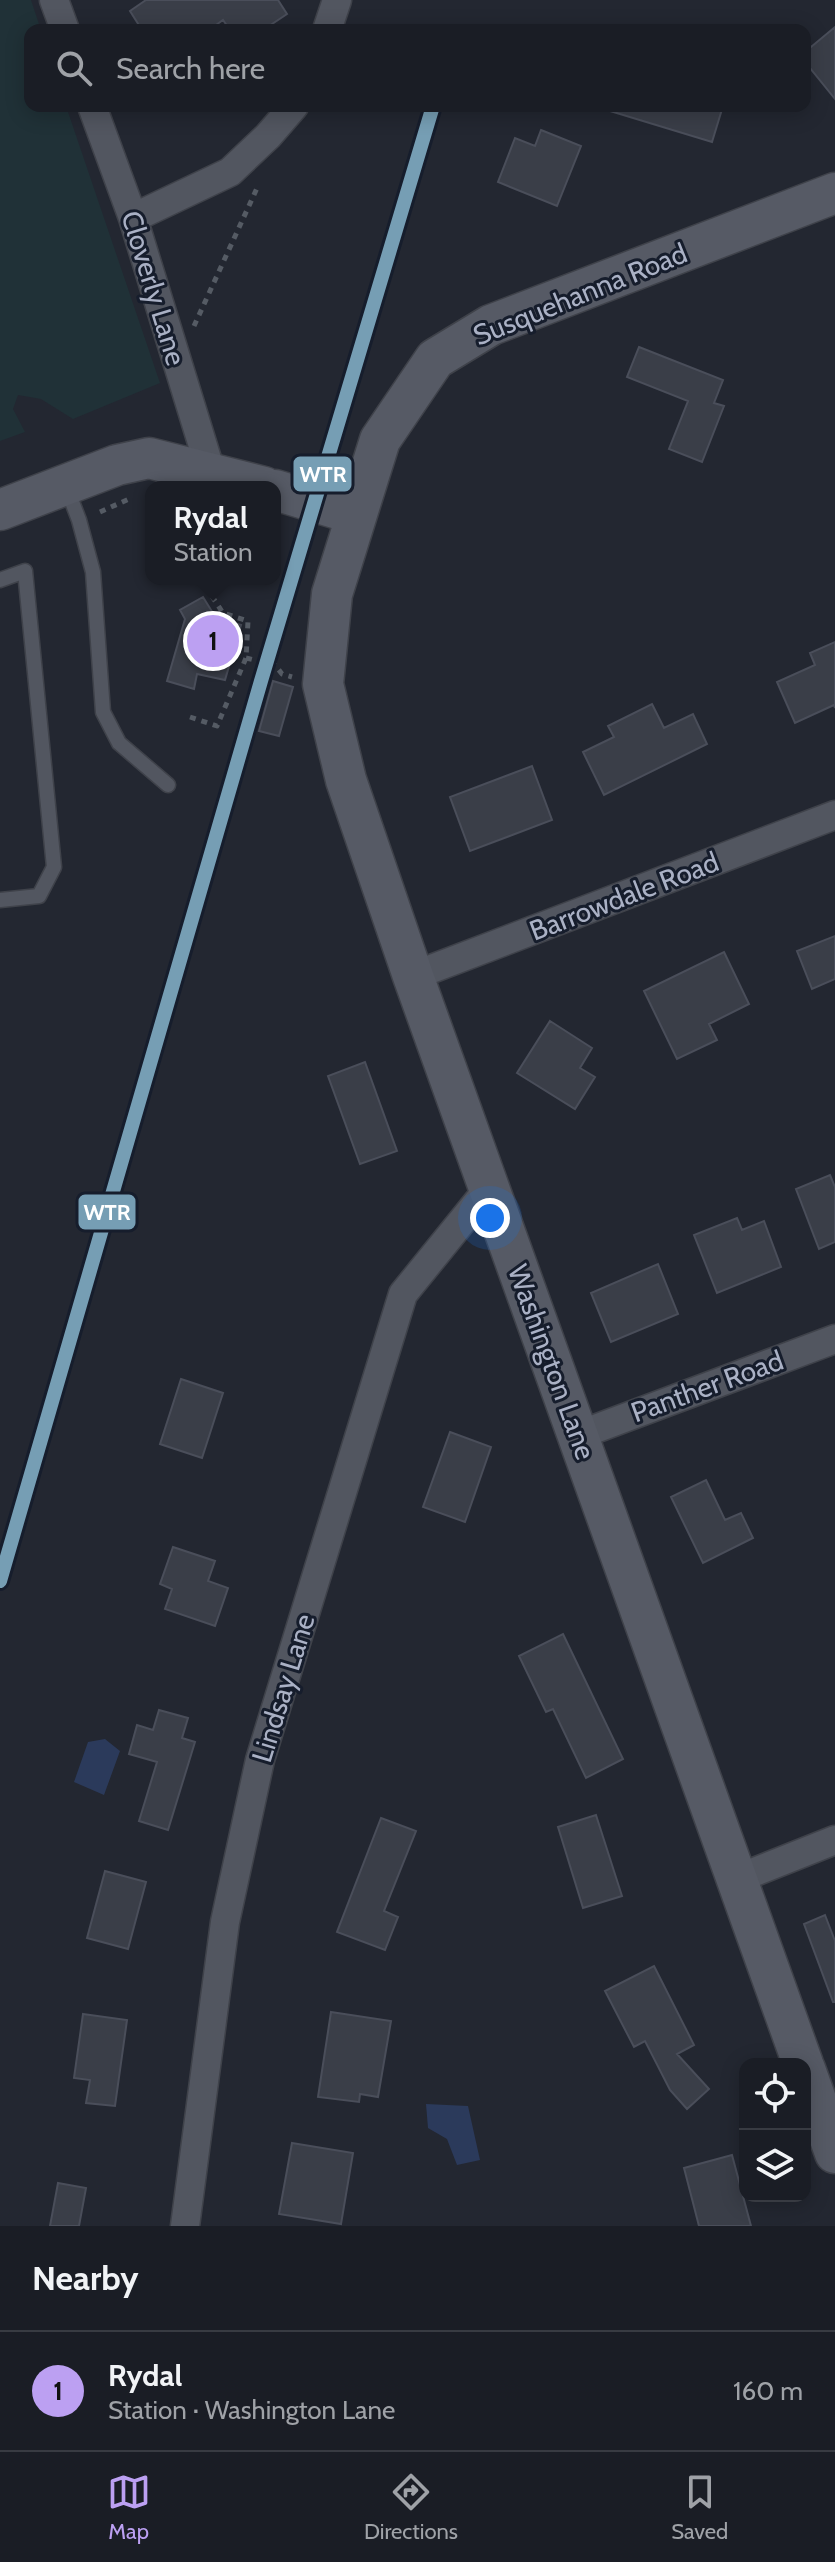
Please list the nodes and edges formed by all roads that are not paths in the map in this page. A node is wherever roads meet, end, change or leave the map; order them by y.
1 (54, 0) edge
2 (337, 0) edge
3 (63, 24) edge
4 (329, 24) edge
5 (94, 112) edge
6 (289, 112) edge
7 (835, 193) edge
8 (133, 218) junction
9 (211, 472) junction
10 (243, 481) edge
11 (65, 486) junction
12 (281, 492) edge
13 (0, 510) edge
14 (355, 514) junction
15 (0, 580) edge
16 (168, 785) dead end
17 (835, 815) edge
18 (0, 900) edge
19 (413, 976) junction
20 (489, 1188) junction
21 (835, 1339) edge
22 (579, 1435) junction
23 (835, 1840) edge
24 (737, 1879) junction
25 (801, 2058) edge
26 (811, 2086) edge
27 (835, 2153) edge
28 (185, 2226) edge

1 - 3 street
2 - 4 street
5 - 8 street, Cloverly Lane
6 - 8 street
7 - 14 main road, Susquehanna Road
8 - 9 street, Cloverly Lane
9 - 10 main road
9 - 11 main road
11 - 13 main road
11 - 16 lane
12 - 14 main road
14 - 19 main road, Washington Lane
15 - 18 lane
17 - 19 street, Barrowdale Road
19 - 20 main road, Washington Lane
20 - 22 main road, Washington Lane
20 - 28 street, Lindsay Lane
21 - 22 street, Panther Road
22 - 24 main road, Washington Lane
23 - 24 street
24 - 25 main road, Washington Lane
26 - 27 main road, Washington Lane

